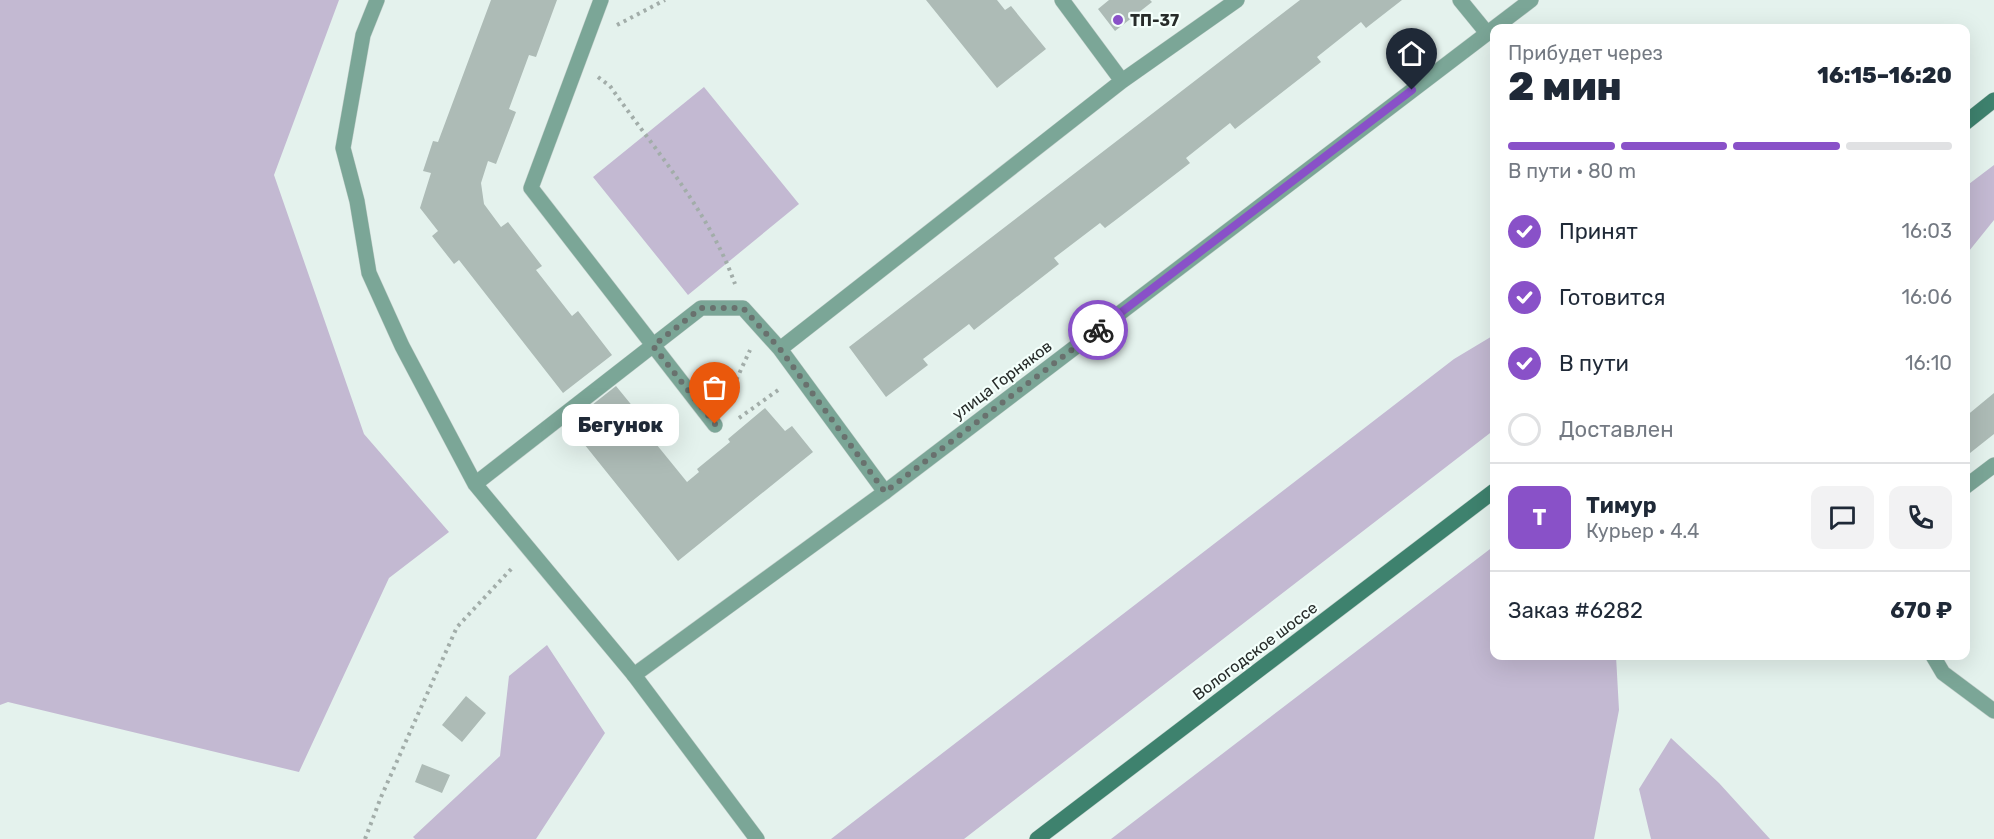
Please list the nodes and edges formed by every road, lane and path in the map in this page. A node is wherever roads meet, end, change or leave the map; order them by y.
1 (377, 0) edge
2 (601, 0) edge
3 (664, 0) edge
4 (1062, 0) edge
5 (1237, 0) edge
6 (1460, 0) edge
7 (1531, 0) edge
8 (1499, 24) edge
9 (1490, 31) edge
10 (1487, 33) junction
11 (586, 42) junction
12 (578, 63) junction
13 (1122, 81) junction
14 (1994, 100) edge
15 (1970, 119) edge
16 (743, 308) junction
17 (761, 327) junction
18 (653, 346) junction
19 (780, 349) junction
20 (799, 375) junction
21 (715, 424) junction
22 (1994, 465) edge
23 (1970, 483) edge
24 (475, 484) junction
25 (885, 492) junction
26 (1490, 494) edge
27 (529, 550) junction
28 (1936, 660) edge
29 (634, 675) junction
30 (1994, 711) edge
31 (365, 839) edge
32 (757, 839) edge
33 (1037, 839) edge

1 - 24 street
2 - 11 street
3 - 11 path
4 - 13 street
5 - 13 street
6 - 10 street
7 - 8 street, улица Горняков
9 - 10 street, улица Горняков
10 - 25 street, улица Горняков
11 - 12 street
12 - 16 path
12 - 18 street
13 - 19 street
14 - 15 main road
16 - 17 street
16 - 18 street
17 - 19 street
17 - 21 path
18 - 21 street
18 - 24 street
19 - 20 street
20 - 21 path
20 - 25 street
22 - 23 street
24 - 27 street
25 - 29 street, улица Горняков
26 - 33 main road, Вологодское шоссе
27 - 29 street
27 - 31 path
28 - 30 street
29 - 32 street

